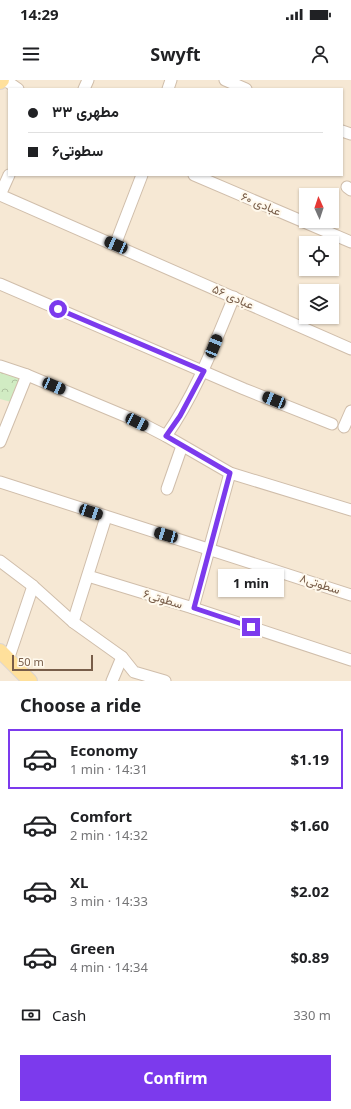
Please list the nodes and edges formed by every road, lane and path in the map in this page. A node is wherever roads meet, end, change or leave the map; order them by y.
1 (5, 80) edge
2 (225, 80) edge
3 (17, 88) edge
4 (244, 88) edge
5 (9, 176) edge
6 (142, 176) edge
7 (196, 176) edge
8 (0, 195) edge
9 (351, 242) edge
10 (116, 245) junction
11 (0, 284) edge
12 (234, 297) junction
13 (351, 348) edge
14 (0, 366) edge
15 (204, 371) junction
16 (26, 375) junction
17 (351, 411) edge
18 (332, 424) dead end
19 (344, 427) dead end
20 (166, 436) junction
21 (0, 442) edge
22 (182, 446) junction
23 (230, 473) junction
24 (0, 482) edge
25 (167, 489) dead end
26 (351, 510) edge
27 (106, 517) junction
28 (210, 548) junction
29 (0, 561) edge
30 (88, 576) junction
31 (33, 586) junction
32 (351, 595) edge
33 (194, 608) junction
34 (74, 622) junction
35 (4, 656) edge
36 (122, 657) junction
37 (351, 660) edge
38 (30, 681) edge
39 (112, 681) edge
40 (165, 681) edge

1 - 3 street
2 - 4 street
5 - 8 street
6 - 10 street
7 - 9 street, عبادی ۶۰
8 - 10 street, عبادی ۵۶
10 - 12 street, عبادی ۵۶
11 - 15 street
12 - 13 street, عبادی ۵۶
12 - 15 street
14 - 16 street
15 - 18 street
15 - 20 street
16 - 20 street
16 - 21 street
17 - 19 street
20 - 22 street
22 - 23 street
22 - 25 street
23 - 26 street
23 - 28 street
24 - 27 street, سطوتی۸
27 - 28 street, سطوتی۸
27 - 30 street
28 - 32 street, سطوتی۸
28 - 33 street
29 - 31 street
30 - 33 street, سطوتی۶
30 - 34 street
31 - 34 street
31 - 35 street
33 - 37 street, سطوتی۶
34 - 36 street
35 - 38 main road
36 - 39 street
36 - 40 street

